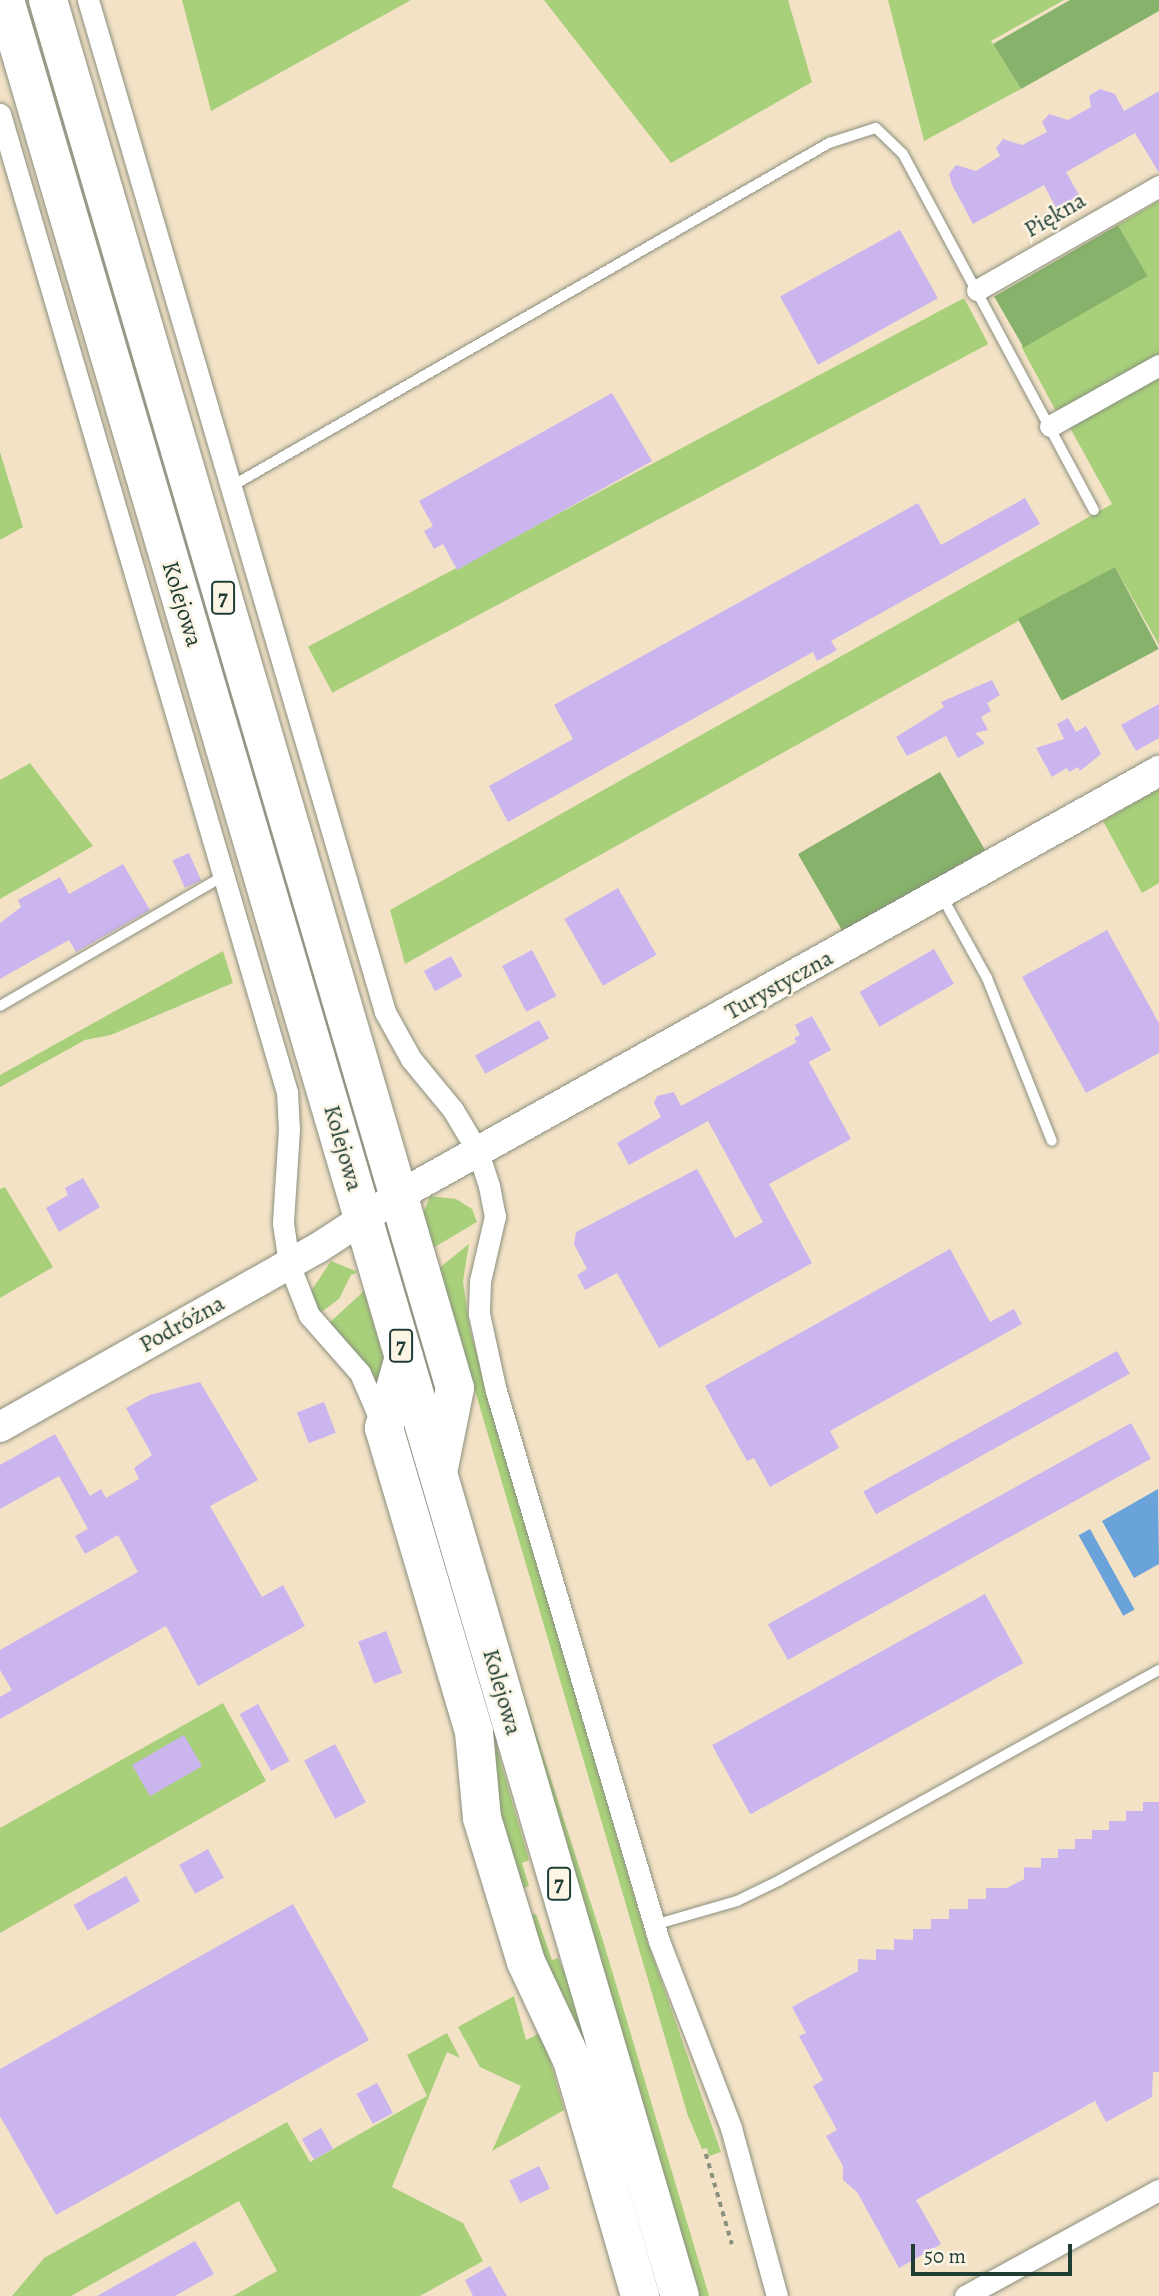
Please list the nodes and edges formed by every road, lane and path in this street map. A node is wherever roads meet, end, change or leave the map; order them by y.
1 (5, 0) edge
2 (48, 0) edge
3 (88, 0) edge
4 (0, 114) edge
5 (1159, 187) edge
6 (977, 290) junction
7 (1159, 365) edge
8 (1051, 426) junction
9 (232, 485) junction
10 (1094, 510) dead end
11 (1159, 771) edge
12 (225, 875) junction
13 (940, 894) junction
14 (0, 1006) edge
15 (1052, 1141) dead end
16 (478, 1152) junction
17 (398, 1196) junction
18 (363, 1220) junction
19 (289, 1264) junction
20 (404, 1357) junction
21 (0, 1427) edge
22 (384, 1428) junction
23 (438, 1472) junction
24 (1159, 1670) edge
25 (654, 1925) junction
26 (706, 2154) dead end
27 (1159, 2190) edge
28 (732, 2244) dead end
29 (640, 2296) edge
30 (680, 2296) edge
31 (777, 2296) edge
32 (965, 2296) edge

1 - 18 highway, Kolejowa / 7
2 - 17 highway, Kolejowa / 7
3 - 9 street
4 - 12 street
5 - 6 street, Piękna
6 - 8 lane
6 - 9 lane
7 - 8 street
8 - 10 lane
9 - 16 street
11 - 13 street, Turystyczna
12 - 14 lane
12 - 19 street
13 - 15 lane
13 - 16 street, Turystyczna
16 - 17 street, Turystyczna
16 - 25 street
17 - 18 street, Turystyczna
17 - 23 highway, Kolejowa / 7
18 - 19 street, Podróżna
18 - 20 highway, Kolejowa / 7
19 - 21 street, Podróżna
19 - 22 street
20 - 22 highway
20 - 23 highway, Kolejowa / 7
22 - 29 highway
23 - 30 highway, Kolejowa / 7
24 - 25 lane
25 - 31 street
26 - 28 path
27 - 32 street

